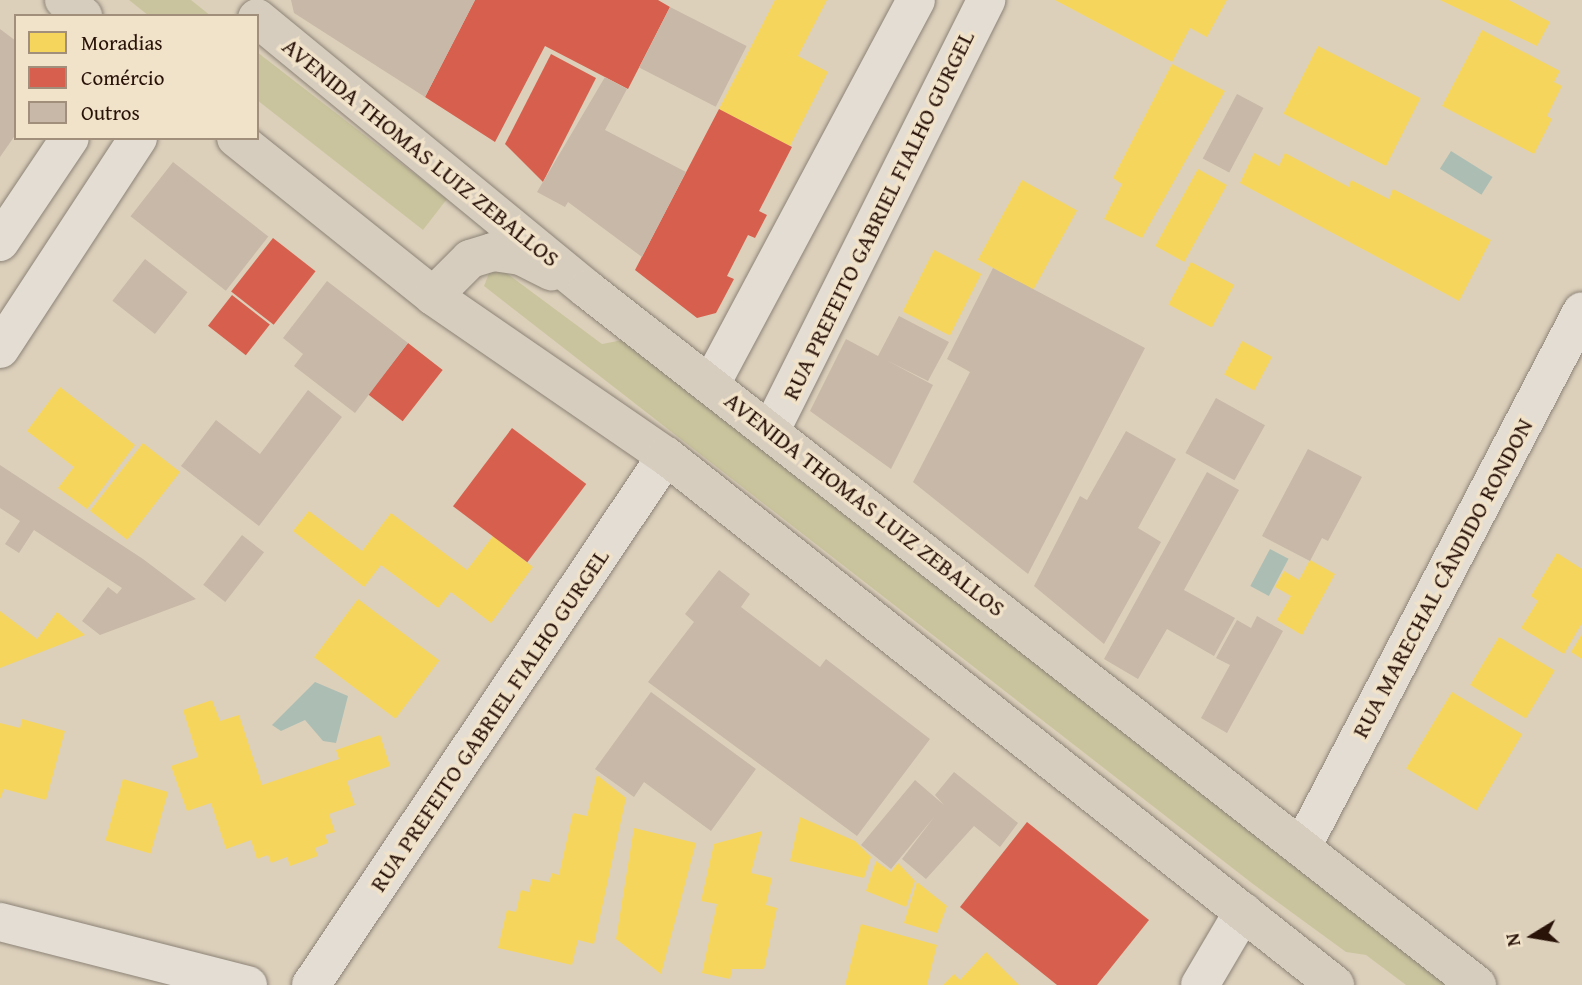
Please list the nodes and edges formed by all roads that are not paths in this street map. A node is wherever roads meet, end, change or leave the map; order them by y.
1 (64, 0) edge
2 (236, 0) edge
3 (916, 0) edge
4 (986, 0) edge
5 (81, 14) edge
6 (252, 14) edge
7 (259, 19) edge
8 (871, 89) junction
9 (925, 117) junction
10 (69, 140) edge
11 (137, 140) edge
12 (238, 140) edge
13 (0, 242) edge
14 (587, 289) junction
15 (433, 296) junction
16 (1582, 311) edge
17 (0, 349) edge
18 (711, 384) junction
19 (772, 430) junction
20 (666, 456) junction
21 (1303, 845) junction
22 (1243, 912) junction
23 (0, 922) edge
24 (248, 985) edge
25 (311, 985) edge
26 (1200, 985) edge
27 (1335, 985) edge
28 (1477, 985) edge

1 - 5 main road
2 - 6 main road, AVENIDA THOMAS LUIZ ZEBALLOS
3 - 8 street
4 - 9 street, RUA PREFEITO GABRIEL FIALHO GURGEL
7 - 14 main road, AVENIDA THOMAS LUIZ ZEBALLOS
8 - 9 street
8 - 18 street
9 - 19 street, RUA PREFEITO GABRIEL FIALHO GURGEL
10 - 13 street
11 - 17 street
12 - 15 main road
14 - 15 main road
14 - 18 main road, AVENIDA THOMAS LUIZ ZEBALLOS
15 - 20 main road
16 - 21 street, RUA MARECHAL CÂNDIDO RONDON
18 - 19 main road, AVENIDA THOMAS LUIZ ZEBALLOS
19 - 21 main road, AVENIDA THOMAS LUIZ ZEBALLOS
20 - 22 main road
20 - 25 street, RUA PREFEITO GABRIEL FIALHO GURGEL
21 - 28 main road, AVENIDA THOMAS LUIZ ZEBALLOS
22 - 26 street
22 - 27 main road
23 - 24 street

